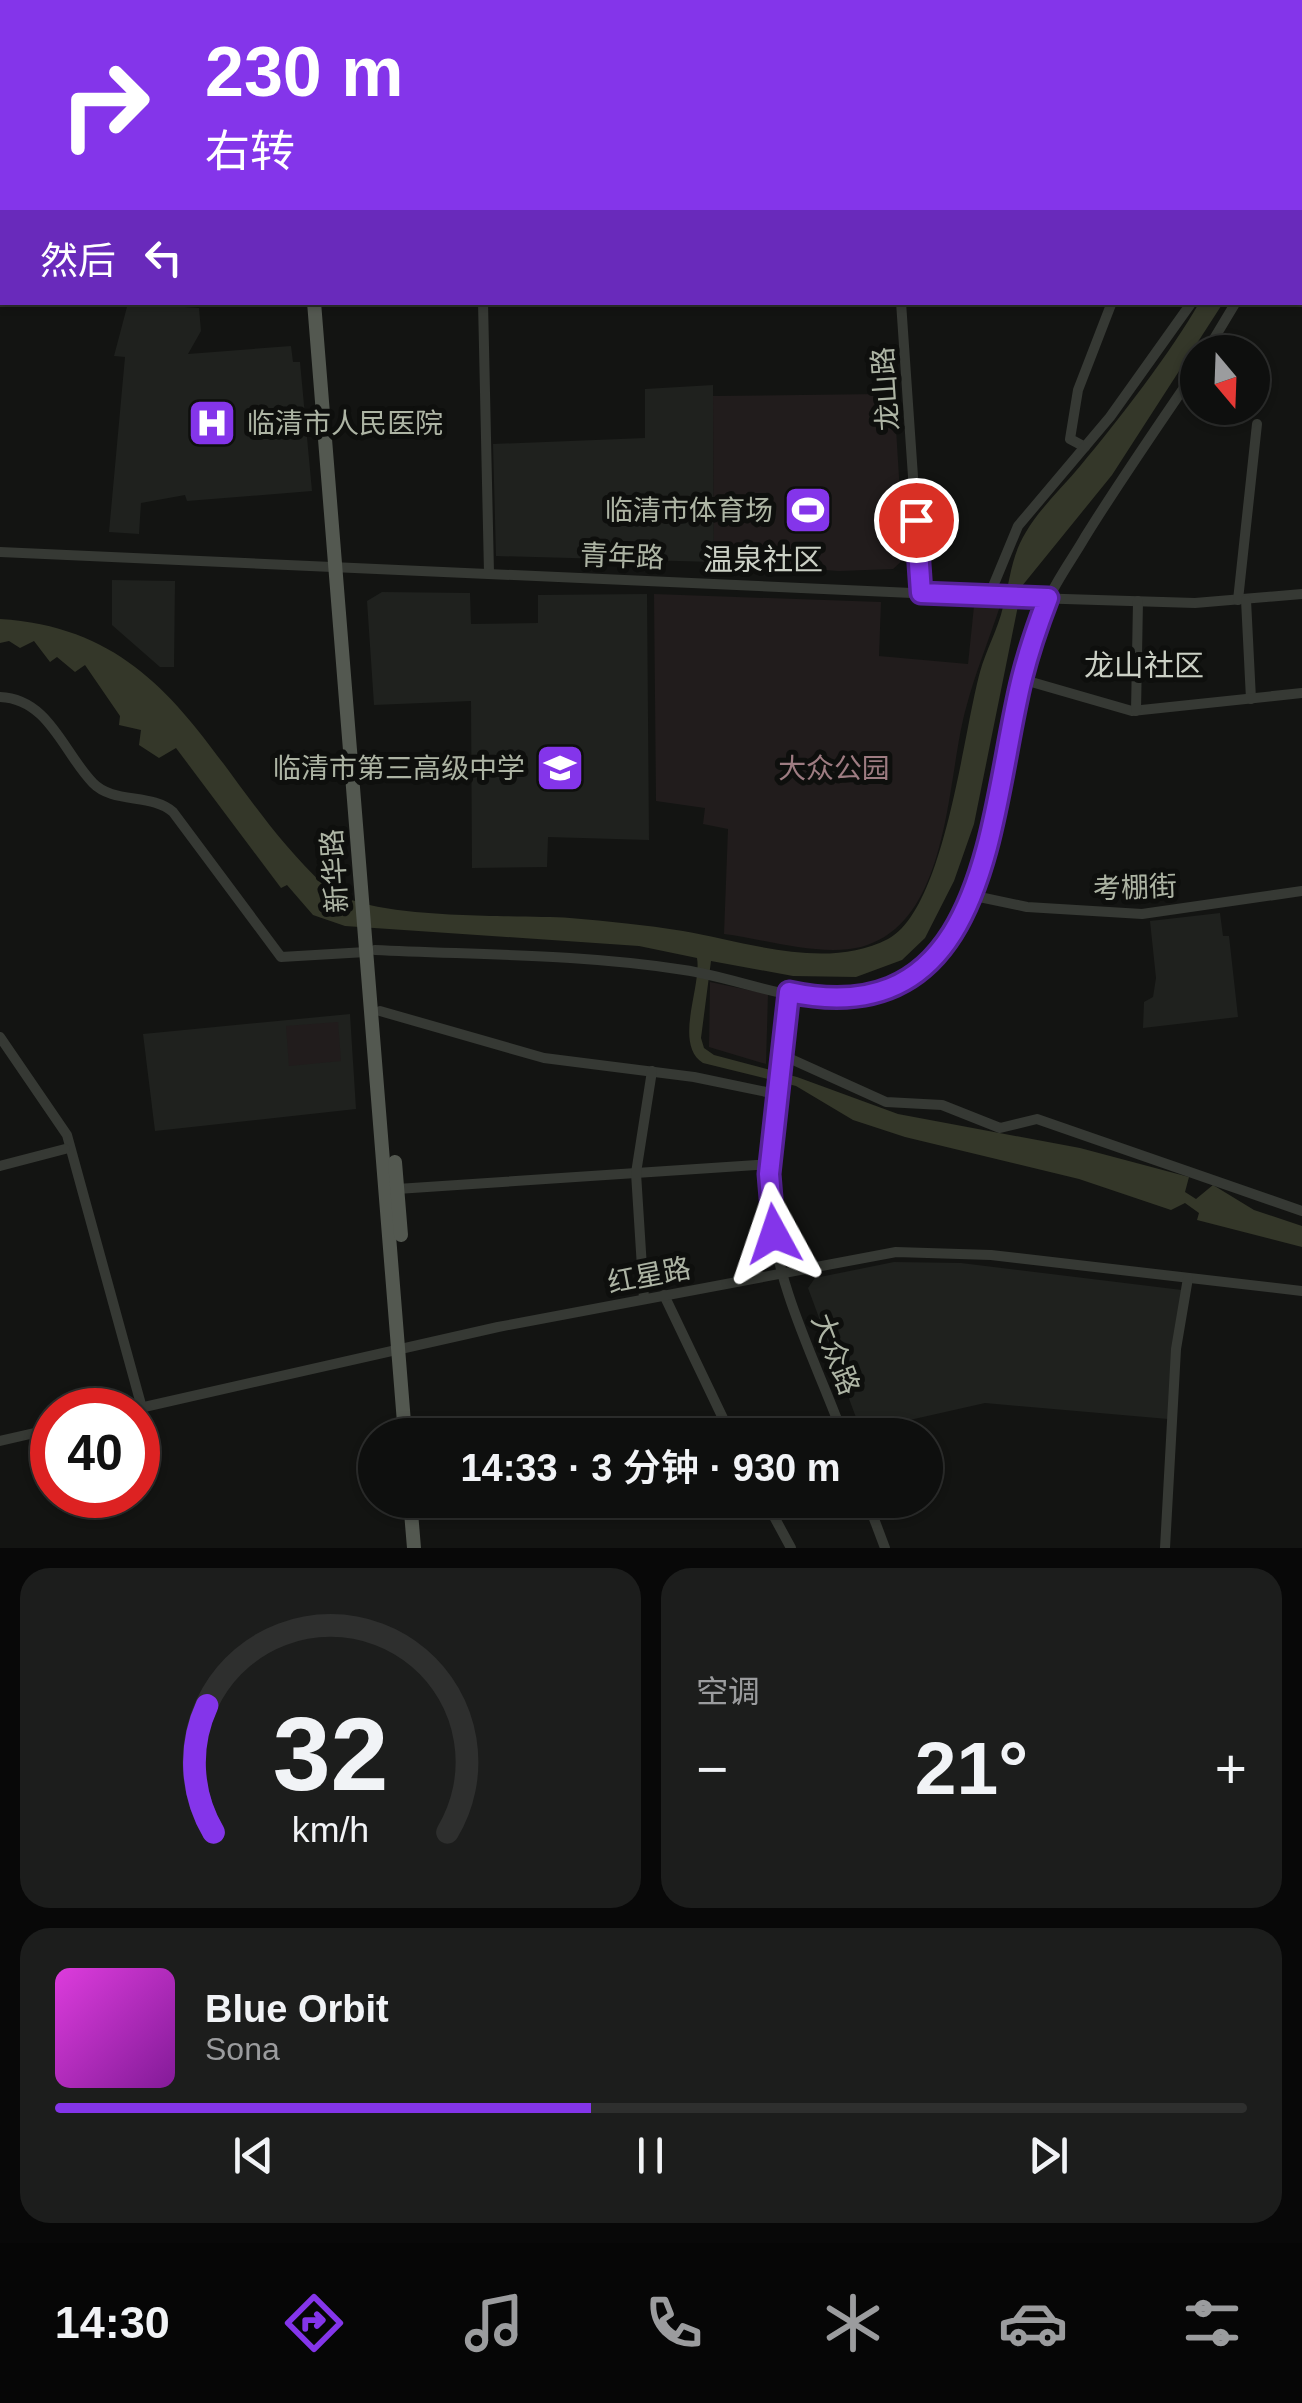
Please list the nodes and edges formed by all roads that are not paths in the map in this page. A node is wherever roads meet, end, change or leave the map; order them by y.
1 (314, 305) edge
2 (323, 305) edge
3 (482, 305) edge
4 (902, 305) edge
5 (1111, 305) edge
6 (1190, 305) edge
7 (1234, 305) edge
8 (1216, 335) edge
9 (1180, 395) edge
10 (1257, 425) edge
11 (1085, 447) junction
12 (0, 552) edge
13 (341, 567) junction
14 (489, 573) junction
15 (921, 593) junction
16 (1302, 594) edge
17 (989, 596) junction
18 (1048, 598) junction
19 (1138, 600) junction
20 (1242, 600) junction
21 (1021, 679) junction
22 (1302, 693) edge
23 (0, 698) edge
24 (1251, 699) junction
25 (1136, 711) junction
26 (1302, 891) edge
27 (970, 895) junction
28 (370, 946) junction
29 (789, 992) junction
30 (380, 1011) junction
31 (0, 1037) edge
32 (0, 1047) edge
33 (782, 1055) junction
34 (652, 1072) junction
35 (776, 1094) junction
36 (66, 1149) junction
37 (770, 1164) junction
38 (0, 1166) edge
39 (636, 1173) junction
40 (397, 1190) junction
41 (1302, 1211) edge
42 (782, 1271) junction
43 (1188, 1278) junction
44 (1302, 1291) edge
45 (664, 1295) junction
46 (644, 1299) junction
47 (405, 1348) junction
48 (130, 1388) edge
49 (131, 1388) edge
50 (160, 1404) edge
51 (405, 1418) edge
52 (412, 1418) edge
53 (723, 1418) edge
54 (837, 1418) edge
55 (30, 1434) edge
56 (0, 1441) edge
57 (412, 1518) edge
58 (422, 1518) edge
59 (775, 1518) edge
60 (874, 1518) edge
61 (414, 1548) edge
62 (424, 1548) edge
63 (791, 1548) edge
64 (885, 1548) edge
65 (1165, 1548) edge

1 - 13 main road, 新华路
2 - 13 main road, 新华路
3 - 14 street
4 - 15 street, 龙山路
5 - 11 street
6 - 11 street
7 - 8 street
9 - 18 street
10 - 20 street
11 - 17 street
12 - 13 street, 青年路
13 - 14 street, 青年路
13 - 28 main road, 新华路
14 - 15 street, 青年路
15 - 17 street, 青年路
16 - 20 street, 青年路
17 - 18 street, 青年路
18 - 19 street, 青年路
18 - 21 street
19 - 20 street, 青年路
19 - 25 street
20 - 24 street
21 - 25 street
21 - 27 street
22 - 24 street
23 - 28 street
24 - 25 street
26 - 27 street, 考棚街
27 - 29 street
28 - 29 street
28 - 30 main road, 新华路
28 - 47 main road, 新华路
29 - 33 street, 大众路
30 - 34 street
30 - 40 main road, 新华路
31 - 49 street
32 - 36 street
33 - 35 street, 大众路
33 - 41 street
34 - 35 street
34 - 39 street
35 - 37 street, 大众路
36 - 38 street
36 - 48 street
37 - 39 street
37 - 42 street, 大众路
39 - 40 street
39 - 46 street
40 - 47 main road, 新华路
42 - 43 street, 红星路
42 - 45 street, 红星路
42 - 54 street, 大众路
43 - 44 street, 红星路
43 - 65 street
45 - 46 street, 红星路
45 - 53 street
46 - 47 street, 红星路
47 - 50 street, 红星路
47 - 51 main road, 新华路
47 - 52 main road, 新华路
55 - 56 street
57 - 61 main road
58 - 62 main road
59 - 63 street
60 - 64 street

